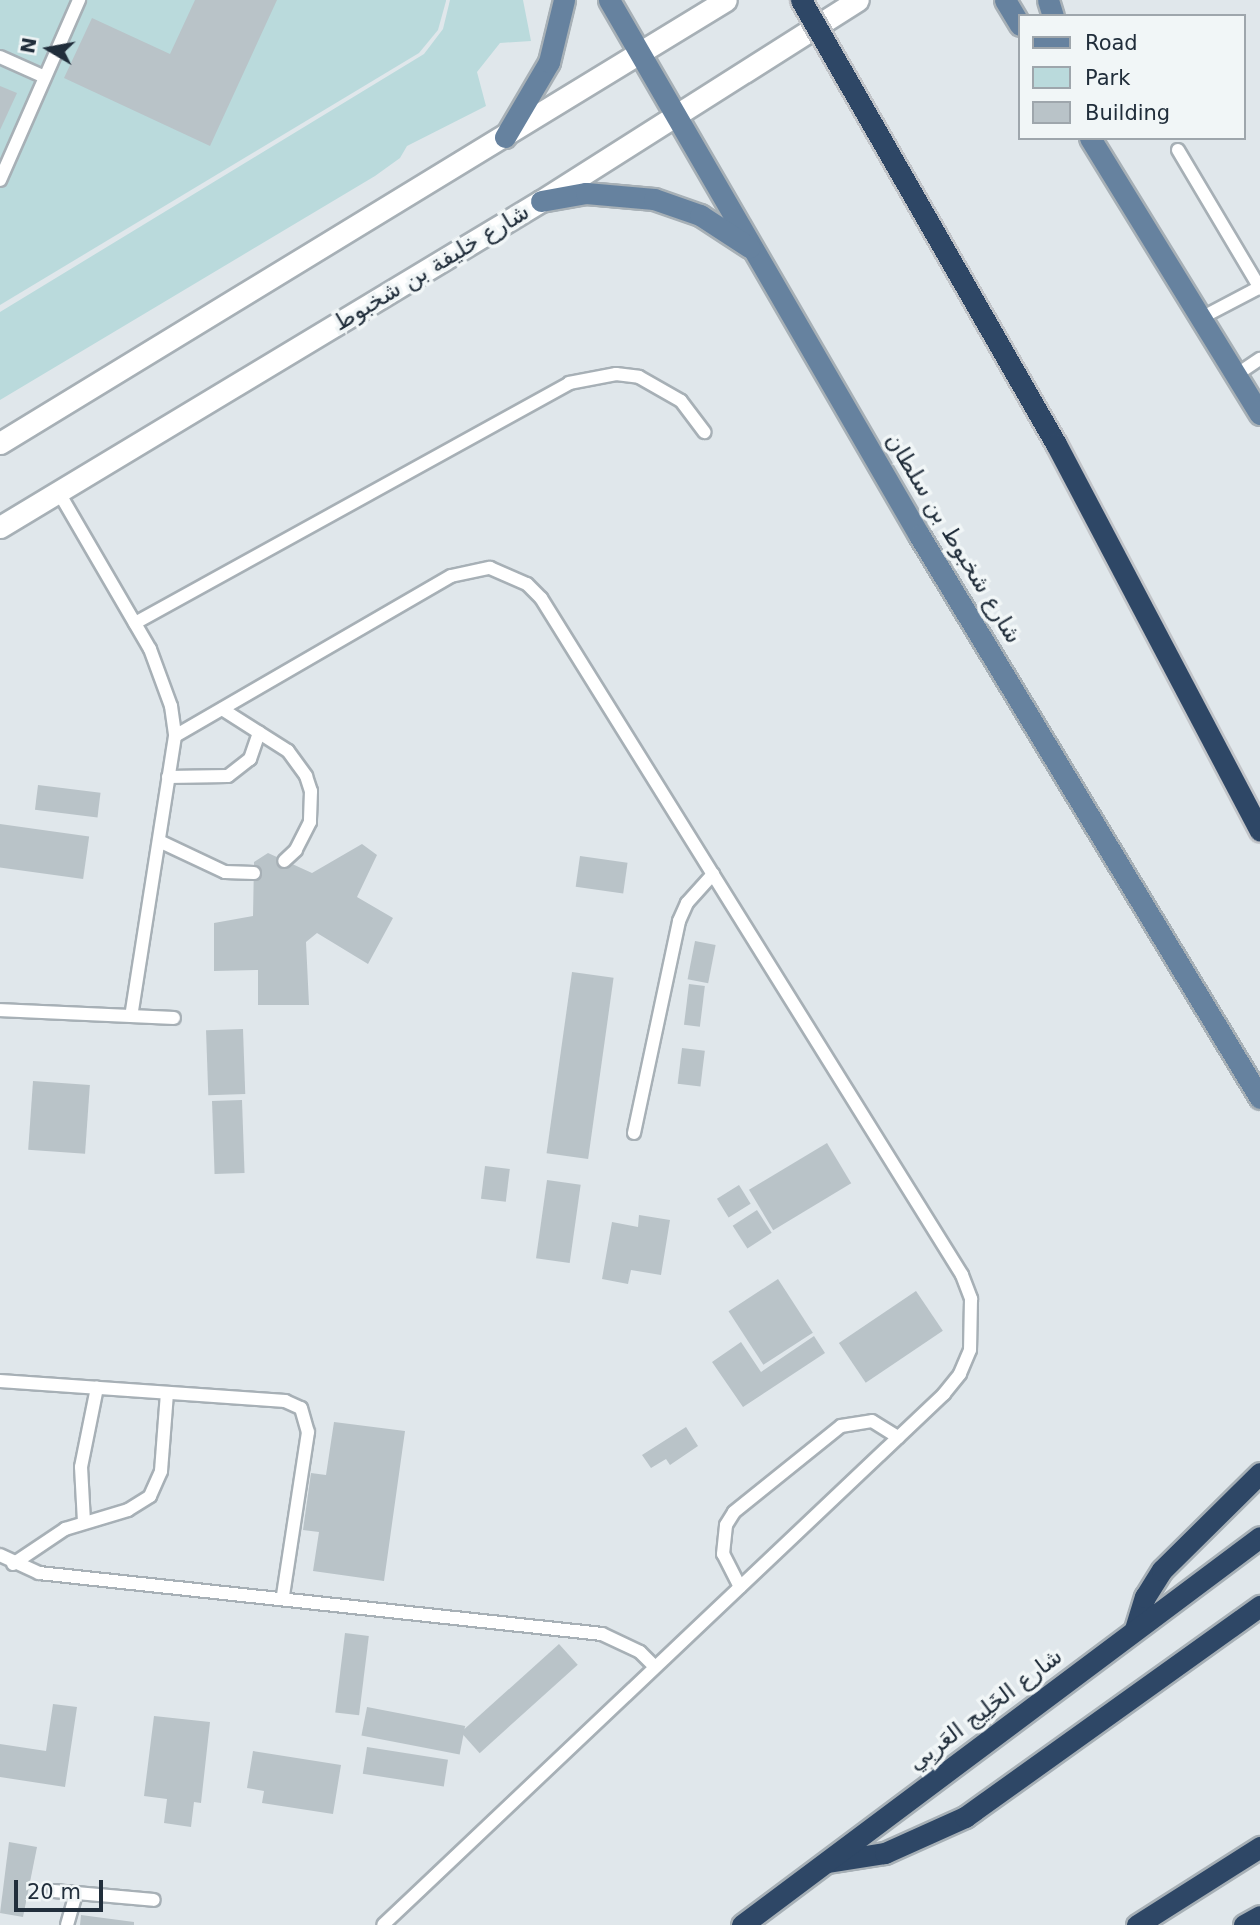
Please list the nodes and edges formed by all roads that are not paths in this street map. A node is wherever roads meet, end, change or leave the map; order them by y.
1 (79, 0) edge
2 (564, 0) edge
3 (609, 0) edge
4 (726, 0) edge
5 (800, 0) edge
6 (858, 0) edge
7 (1005, 0) edge
8 (1018, 22) edge
9 (640, 53) junction
10 (0, 57) edge
11 (45, 78) junction
12 (676, 113) junction
13 (505, 137) junction
14 (1092, 141) edge
15 (1178, 150) dead end
16 (0, 180) edge
17 (541, 201) junction
18 (759, 255) junction
19 (1260, 287) edge
20 (1200, 318) junction
21 (1260, 359) edge
22 (1236, 375) junction
23 (1260, 414) edge
24 (704, 432) dead end
25 (0, 443) edge
26 (58, 491) junction
27 (0, 527) edge
28 (135, 623) junction
29 (222, 709) junction
30 (259, 733) junction
31 (174, 736) junction
32 (168, 777) junction
33 (1260, 831) edge
34 (159, 841) junction
35 (284, 861) dead end
36 (254, 873) dead end
37 (713, 874) junction
38 (0, 1010) edge
39 (131, 1016) junction
40 (174, 1018) dead end
41 (1260, 1098) edge
42 (634, 1133) dead end
43 (0, 1381) edge
44 (97, 1388) junction
45 (167, 1393) junction
46 (898, 1437) junction
47 (1260, 1473) edge
48 (84, 1522) junction
49 (1260, 1537) edge
50 (0, 1555) edge
51 (13, 1564) junction
52 (740, 1587) junction
53 (283, 1596) junction
54 (1260, 1606) edge
55 (1135, 1629) junction
56 (655, 1667) junction
57 (1260, 1847) edge
58 (827, 1862) junction
59 (54, 1891) dead end
60 (76, 1893) junction
61 (154, 1900) dead end
62 (1260, 1916) edge
63 (67, 1925) edge
64 (383, 1925) edge
65 (742, 1925) edge
66 (1137, 1925) edge
67 (1244, 1925) edge

1 - 11 lane
2 - 13 main road
3 - 9 main road, شارع شخبوط بن سلطان
4 - 9 main road
5 - 33 highway, bridge
6 - 12 main road, شارع خليفة بن شخبوط
7 - 8 main road
9 - 12 main road, شارع شخبوط بن سلطان
9 - 13 main road
10 - 11 lane
11 - 16 lane
12 - 17 main road, شارع خليفة بن شخبوط
12 - 18 main road, شارع شخبوط بن سلطان
13 - 25 main road
14 - 20 main road
15 - 19 lane
17 - 18 main road
17 - 26 main road, شارع خليفة بن شخبوط
18 - 41 main road, شارع شخبوط بن سلطان
19 - 20 lane
20 - 22 main road
21 - 22 lane
22 - 23 main road
24 - 28 lane
26 - 27 main road, شارع خليفة بن شخبوط
26 - 28 lane
28 - 31 lane
29 - 30 lane
29 - 31 lane
29 - 37 lane
30 - 32 lane
30 - 35 lane
31 - 32 lane
32 - 34 lane
34 - 36 lane
34 - 39 lane
37 - 42 lane
37 - 46 lane
38 - 39 lane
39 - 40 lane
43 - 44 lane
44 - 45 lane
44 - 48 lane
45 - 48 lane
45 - 53 lane
46 - 52 lane
46 - 52 lane
47 - 55 highway
48 - 51 lane
49 - 55 highway, شارع الخَلِيج العَربِي
50 - 51 lane
51 - 53 lane
52 - 56 lane
53 - 56 lane
54 - 58 highway
55 - 58 highway, شارع الخَلِيج العَربِي
56 - 64 lane
57 - 66 highway
58 - 65 highway, شارع الخَلِيج العَربِي
59 - 60 lane
60 - 61 lane
60 - 63 lane
62 - 67 highway

